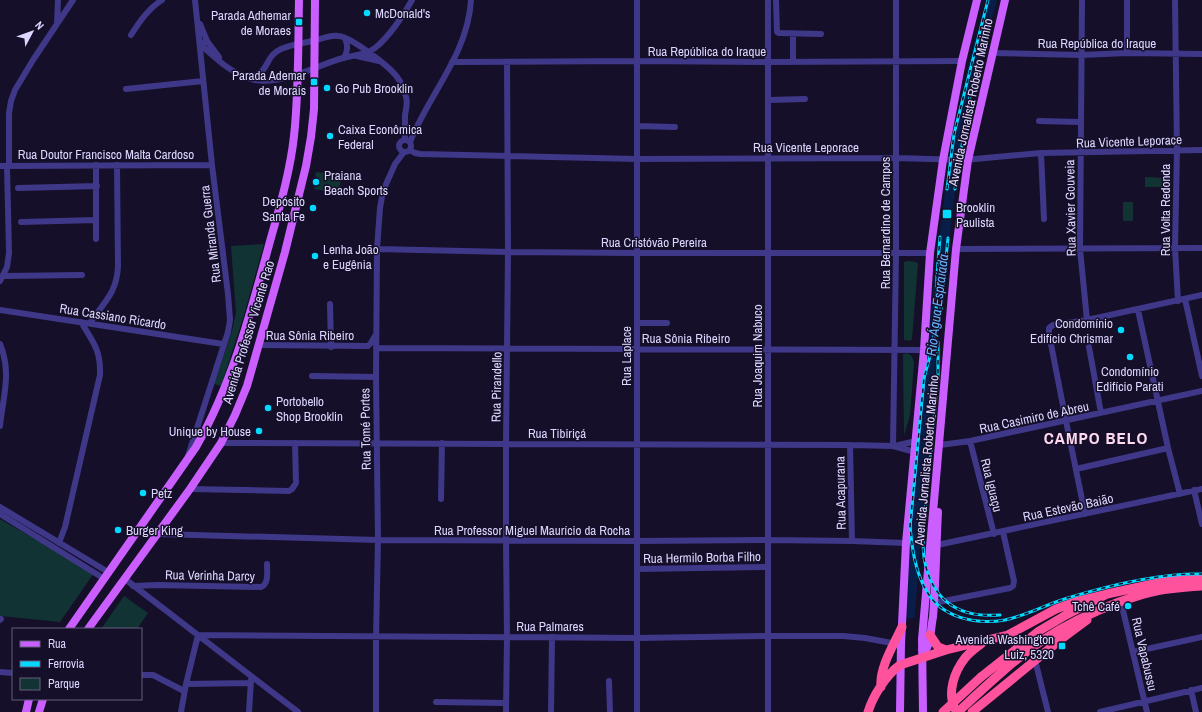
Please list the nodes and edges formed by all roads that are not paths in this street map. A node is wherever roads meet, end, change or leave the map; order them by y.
1 (58, 0) edge
2 (73, 0) edge
3 (162, 0) edge
4 (195, 0) edge
5 (299, 0) edge
6 (315, 0) edge
7 (412, 0) edge
8 (471, 0) edge
9 (637, 0) edge
10 (768, 0) edge
11 (776, 0) edge
12 (896, 0) edge
13 (977, 0) edge
14 (1005, 0) edge
15 (1082, 0) edge
16 (1127, 0) edge
17 (1175, 0) edge
18 (198, 17) junction
19 (57, 24) junction
20 (793, 34) junction
21 (821, 34) dead end
22 (131, 36) dead end
23 (345, 38) junction
24 (315, 40) junction
25 (207, 41) junction
26 (200, 44) junction
27 (298, 44) junction
28 (212, 51) junction
29 (368, 52) junction
30 (1127, 53) junction
31 (1176, 53) junction
32 (992, 54) junction
33 (1202, 54) edge
34 (1081, 55) junction
35 (356, 56) junction
36 (344, 58) junction
37 (201, 61) junction
38 (380, 61) junction
39 (637, 61) junction
40 (895, 61) junction
41 (962, 61) junction
42 (452, 62) junction
43 (507, 62) junction
44 (769, 62) junction
45 (793, 62) junction
46 (266, 68) junction
47 (315, 68) junction
48 (298, 74) junction
49 (246, 77) junction
50 (272, 80) junction
51 (203, 81) junction
52 (126, 89) dead end
53 (768, 100) junction
54 (805, 100) dead end
55 (1039, 121) dead end
56 (1080, 122) junction
57 (405, 126) junction
58 (637, 126) junction
59 (675, 127) dead end
60 (415, 128) junction
61 (407, 141) junction
62 (1177, 150) junction
63 (1202, 150) edge
64 (407, 151) junction
65 (1080, 153) junction
66 (1042, 154) junction
67 (507, 156) junction
68 (768, 158) junction
69 (896, 158) junction
70 (637, 159) junction
71 (945, 160) junction
72 (966, 160) junction
73 (96, 165) junction
74 (117, 165) junction
75 (212, 165) junction
76 (5, 166) edge
77 (96, 186) junction
78 (18, 188) dead end
79 (1044, 219) dead end
80 (96, 220) junction
81 (20, 222) dead end
82 (96, 239) dead end
83 (1175, 248) junction
84 (1202, 248) edge
85 (377, 249) junction
86 (956, 249) junction
87 (1080, 249) junction
88 (508, 252) junction
89 (637, 253) junction
90 (896, 253) junction
91 (930, 253) junction
92 (768, 254) junction
93 (82, 275) dead end
94 (2, 278) edge
95 (1202, 295) edge
96 (1184, 300) junction
97 (1178, 301) junction
98 (330, 304) dead end
99 (0, 310) edge
100 (1138, 310) junction
101 (1087, 320) junction
102 (81, 322) junction
103 (90, 323) junction
104 (637, 323) junction
105 (667, 323) dead end
106 (376, 331) junction
107 (0, 344) edge
108 (223, 344) junction
109 (259, 346) junction
110 (1089, 346) dead end
111 (331, 347) junction
112 (376, 348) junction
113 (508, 348) junction
114 (637, 349) junction
115 (768, 349) junction
116 (895, 350) junction
117 (924, 350) junction
118 (312, 376) dead end
119 (1202, 376) edge
120 (376, 377) junction
121 (1202, 391) edge
122 (1158, 401) junction
123 (1101, 413) junction
124 (1066, 422) junction
125 (0, 426) edge
126 (916, 441) junction
127 (970, 441) junction
128 (221, 443) junction
129 (295, 443) junction
130 (377, 443) junction
131 (442, 443) junction
132 (506, 444) junction
133 (637, 444) junction
134 (768, 444) junction
135 (850, 445) junction
136 (940, 445) junction
137 (893, 446) junction
138 (1168, 448) junction
139 (915, 452) junction
140 (187, 459) junction
141 (1076, 469) junction
142 (936, 482) junction
143 (190, 489) junction
144 (1202, 489) edge
145 (1194, 490) junction
146 (1180, 494) junction
147 (441, 500) dead end
148 (0, 507) edge
149 (0, 514) edge
150 (1086, 514) junction
151 (1202, 524) edge
152 (1003, 532) junction
153 (158, 534) junction
154 (994, 534) junction
155 (378, 540) junction
156 (506, 540) junction
157 (768, 540) junction
158 (852, 541) junction
159 (637, 542) junction
160 (59, 543) junction
161 (906, 543) junction
162 (938, 545) junction
163 (267, 564) dead end
164 (768, 567) junction
165 (637, 569) junction
166 (106, 575) junction
167 (125, 579) junction
168 (1202, 579) edge
169 (133, 586) junction
170 (1202, 586) edge
171 (1107, 594) junction
172 (1121, 602) junction
173 (934, 603) junction
174 (1098, 610) junction
175 (70, 628) edge
176 (89, 628) edge
177 (902, 628) joint
178 (198, 635) junction
179 (930, 635) junction
180 (768, 636) junction
181 (1202, 636) edge
182 (376, 637) junction
183 (507, 637) junction
184 (552, 637) junction
185 (637, 638) junction
186 (985, 641) junction
187 (898, 644) junction
188 (946, 650) junction
189 (1134, 652) junction
190 (922, 654) junction
191 (1035, 660) junction
192 (900, 665) junction
193 (0, 672) edge
194 (12, 673) edge
195 (142, 675) edge
196 (251, 679) junction
197 (610, 681) dead end
198 (186, 684) junction
199 (881, 686) junction
200 (1202, 688) edge
201 (1191, 690) junction
202 (184, 691) junction
203 (28, 700) edge
204 (43, 700) edge
205 (1144, 701) junction
206 (436, 702) dead end
207 (506, 703) junction
208 (869, 711) edge
209 (26, 712) edge
210 (39, 712) edge
211 (181, 712) edge
212 (250, 712) edge
213 (298, 712) edge
214 (376, 712) edge
215 (506, 712) edge
216 (551, 712) edge
217 (610, 712) edge
218 (637, 712) edge
219 (768, 712) edge
220 (900, 712) edge
221 (923, 712) edge
222 (943, 712) edge
223 (957, 712) edge
224 (972, 712) edge
225 (1048, 712) edge
226 (1100, 712) edge
227 (1147, 712) edge
228 (1196, 712) edge

1 - 19 street
2 - 19 street
3 - 22 street
4 - 18 street, Rua Miranda Guerra
5 - 27 main road, Avenida Professor Vicente Rao
6 - 24 main road, Avenida Professor Vicente Rao
7 - 29 street
8 - 42 street
9 - 39 street, Rua Laplace
10 - 44 street, Rua Joaquim Nabuco
11 - 20 street
12 - 40 street, Rua Bernardino de Campos
13 - 41 main road, Avenida Jornalista Roberto Marinho
14 - 32 main road, Avenida Jornalista Roberto Marinho
15 - 34 street, Rua Xavier Gouveia
16 - 30 street
17 - 31 street, Rua Volta Redonda
18 - 25 street
18 - 26 street, Rua Miranda Guerra
19 - 76 street
20 - 21 street
20 - 45 street
23 - 24 street
23 - 29 street
23 - 36 street
24 - 27 street
24 - 47 main road, Avenida Professor Vicente Rao
25 - 26 street
25 - 28 street
26 - 28 street
26 - 37 street, Rua Miranda Guerra
27 - 46 street
27 - 48 main road, Avenida Professor Vicente Rao
28 - 37 street
28 - 49 street
29 - 35 street
29 - 38 street
30 - 31 street, Rua República do Iraque
30 - 34 street, Rua República do Iraque
31 - 33 street, Rua República do Iraque
31 - 62 street, Rua Volta Redonda
32 - 34 street, Rua República do Iraque
32 - 72 main road, Avenida Jornalista Roberto Marinho
34 - 56 street, Rua Xavier Gouveia
35 - 36 street
35 - 38 street
36 - 47 street
37 - 51 street, Rua Miranda Guerra
38 - 57 street
39 - 43 street, Rua República do Iraque
39 - 44 street, Rua República do Iraque
39 - 58 street, Rua Laplace
40 - 41 street, Rua República do Iraque
40 - 45 street, Rua República do Iraque
40 - 69 street, Rua Bernardino de Campos
41 - 71 main road, Avenida Jornalista Roberto Marinho
42 - 43 street, Rua República do Iraque
42 - 60 street
43 - 67 street, Rua Pirandello
44 - 45 street, Rua República do Iraque
44 - 53 street, Rua Joaquim Nabuco
46 - 49 street
46 - 50 street
47 - 48 street
47 - 109 main road, Avenida Professor Vicente Rao
48 - 50 street
48 - 140 main road, Avenida Professor Vicente Rao
49 - 50 street
51 - 52 street
51 - 75 street, Rua Miranda Guerra
53 - 54 street
53 - 68 street, Rua Joaquim Nabuco
55 - 56 street
56 - 65 street, Rua Xavier Gouveia
57 - 60 street
57 - 61 street
58 - 59 street
58 - 70 street, Rua Laplace
60 - 61 street
61 - 64 street
61 - 64 street
62 - 63 street, Rua Vicente Leporace
62 - 65 street, Rua Vicente Leporace
62 - 83 street, Rua Volta Redonda
64 - 67 street, Rua Vicente Leporace
64 - 85 street, Rua Tomé Portes
65 - 66 street, Rua Vicente Leporace
65 - 87 street, Rua Xavier Gouveia
66 - 72 street, Rua Vicente Leporace
66 - 79 street
67 - 70 street, Rua Vicente Leporace
67 - 88 street, Rua Pirandello
68 - 69 street, Rua Vicente Leporace
68 - 70 street, Rua Vicente Leporace
68 - 92 street, Rua Joaquim Nabuco
69 - 71 street, Rua Vicente Leporace
69 - 90 street, Rua Bernardino de Campos
70 - 89 street, Rua Laplace
71 - 72 street, Rua Vicente Leporace
71 - 91 main road, Avenida Jornalista Roberto Marinho
72 - 86 main road, Avenida Jornalista Roberto Marinho
73 - 74 street, Rua Doutor Francisco Malta Cardoso
73 - 76 street, Rua Doutor Francisco Malta Cardoso
73 - 77 street
74 - 75 street, Rua Doutor Francisco Malta Cardoso
74 - 103 street
75 - 108 street, Rua Miranda Guerra
76 - 94 street
77 - 78 street
77 - 80 street
80 - 81 street
80 - 82 street
83 - 84 street
83 - 87 street
83 - 97 street, Rua Volta Redonda
85 - 88 street, Rua Cristóvão Pereira
85 - 106 street, Rua Tomé Portes
86 - 87 street
86 - 136 main road, Avenida Jornalista Roberto Marinho
87 - 101 street, Rua Xavier Gouveia
88 - 89 street, Rua Cristóvão Pereira
88 - 113 street, Rua Pirandello
89 - 92 street, Rua Cristóvão Pereira
89 - 104 street, Rua Laplace
90 - 91 street, Rua Cristóvão Pereira
90 - 92 street, Rua Cristóvão Pereira
90 - 116 street, Rua Bernardino de Campos
91 - 117 main road, Avenida Jornalista Roberto Marinho
92 - 115 street, Rua Joaquim Nabuco
93 - 94 street
95 - 96 street
96 - 97 street
96 - 119 street
97 - 100 street
98 - 111 street
99 - 102 street, Rua Cassiano Ricardo
100 - 101 street
100 - 122 street
101 - 124 street
102 - 103 street, Rua Cassiano Ricardo
102 - 160 street
103 - 108 street, Rua Cassiano Ricardo
104 - 105 street
104 - 114 street, Rua Laplace
106 - 111 street, Rua Sônia Ribeiro
106 - 112 street, Rua Tomé Portes
107 - 125 street
108 - 140 street, Rua Miranda Guerra
109 - 111 street, Rua Sônia Ribeiro
109 - 128 main road, Avenida Professor Vicente Rao
110 - 123 street
112 - 113 street, Rua Sônia Ribeiro
112 - 120 street, Rua Tomé Portes
113 - 114 street, Rua Sônia Ribeiro
113 - 132 street, Rua Pirandello
114 - 115 street, Rua Sônia Ribeiro
114 - 133 street, Rua Laplace
115 - 116 street, Rua Sônia Ribeiro
115 - 134 street, Rua Joaquim Nabuco
116 - 117 street, Rua Sônia Ribeiro
116 - 137 street, Rua Bernardino de Campos
117 - 126 main road, Avenida Jornalista Roberto Marinho
118 - 120 street
120 - 130 street, Rua Tomé Portes
121 - 122 street, Rua Casimiro de Abreu
122 - 123 street, Rua Casimiro de Abreu
122 - 138 street
123 - 124 street, Rua Casimiro de Abreu
124 - 127 street, Rua Casimiro de Abreu
124 - 141 street
126 - 137 street, Rua Tibiriçá
126 - 139 main road, Avenida Jornalista Roberto Marinho
127 - 136 street, Rua Casimiro de Abreu
127 - 154 street, Rua Iguaçu
128 - 129 street, Rua Tibiriçá
128 - 143 main road, Avenida Professor Vicente Rao
129 - 130 street, Rua Tibiriçá
129 - 143 street
130 - 131 street, Rua Tibiriçá
130 - 155 street, Rua Tomé Portes
131 - 132 street, Rua Tibiriçá
131 - 147 street
132 - 133 street, Rua Tibiriçá
132 - 156 street, Rua Pirandello
133 - 134 street, Rua Tibiriçá
133 - 159 street, Rua Laplace
134 - 135 street, Rua Tibiriçá
134 - 157 street, Rua Joaquim Nabuco
135 - 137 street, Rua Tibiriçá
135 - 158 street, Rua Acapurana
136 - 142 main road, Avenida Jornalista Roberto Marinho
137 - 139 street, Rua Tibiriçá
138 - 141 street
138 - 146 street
139 - 161 main road, Avenida Jornalista Roberto Marinho
140 - 166 main road, Avenida Professor Vicente Rao
141 - 150 street
142 - 162 main road
142 - 190 main road, Avenida Jornalista Roberto Marinho
143 - 153 main road, Avenida Professor Vicente Rao
144 - 145 street, Rua Estevão Baião
145 - 146 street, Rua Estevão Baião
145 - 151 street
146 - 150 street, Rua Estevão Baião
148 - 160 street
149 - 166 street
150 - 152 street, Rua Estevão Baião
152 - 154 street, Rua Estevão Baião
152 - 173 street
153 - 155 street, Rua Professor Miguel Maurício da Rocha
153 - 167 main road, Avenida Professor Vicente Rao
154 - 162 street, Rua Estevão Baião
155 - 156 street, Rua Professor Miguel Maurício da Rocha
155 - 182 street, Rua Tomé Portes
156 - 159 street, Rua Professor Miguel Maurício da Rocha
156 - 183 street, Rua Pirandello
157 - 158 street, Rua Professor Miguel Maurício da Rocha
157 - 159 street, Rua Professor Miguel Maurício da Rocha
157 - 164 street, Rua Joaquim Nabuco
158 - 161 street, Rua Professor Miguel Maurício da Rocha
159 - 165 street, Rua Laplace
160 - 166 street
161 - 177 main road, Avenida Jornalista Roberto Marinho
162 - 173 main road
163 - 169 street, Rua Verinha Darcy
164 - 165 street, Rua Hermilo Borba Filho
164 - 180 street, Rua Joaquim Nabuco
165 - 185 street, Rua Laplace
166 - 175 main road, Avenida Professor Vicente Rao
167 - 169 street
167 - 176 main road, Avenida Professor Vicente Rao
168 - 171 highway
169 - 178 street
170 - 172 highway
171 - 186 highway
171 - 222 highway, bridge
172 - 174 highway
172 - 189 street, Rua Vapabussu
173 - 179 main road
174 - 191 highway
174 - 223 highway
177 - 187 highway
178 - 182 street, Rua Palmares
178 - 196 street
178 - 198 street
179 - 188 highway
179 - 190 main road
180 - 185 street, Rua Palmares
180 - 187 street, Rua Palmares
180 - 219 street, Rua Joaquim Nabuco
181 - 189 street
182 - 183 street, Rua Palmares
182 - 214 street, Rua Tomé Portes
183 - 184 street, Rua Palmares
183 - 207 street, Rua Pirandello
184 - 185 street, Rua Palmares
184 - 216 street
185 - 218 street, Rua Laplace
186 - 188 highway
186 - 223 highway
187 - 192 main road
187 - 199 highway
188 - 190 highway
189 - 205 street, Rua Vapabussu
190 - 192 highway
190 - 221 main road, Avenida Jornalista Roberto Marinho
191 - 224 highway
191 - 225 street
192 - 199 highway
192 - 220 main road
193 - 194 street
195 - 202 street
196 - 198 street
196 - 212 street
196 - 213 street
197 - 217 street
198 - 202 street
199 - 208 highway
200 - 201 street
201 - 205 street
201 - 228 street
202 - 211 street
203 - 209 main road
204 - 210 main road
205 - 226 street
205 - 227 street, Rua Vapabussu
206 - 207 street
207 - 215 street, Rua Pirandello

